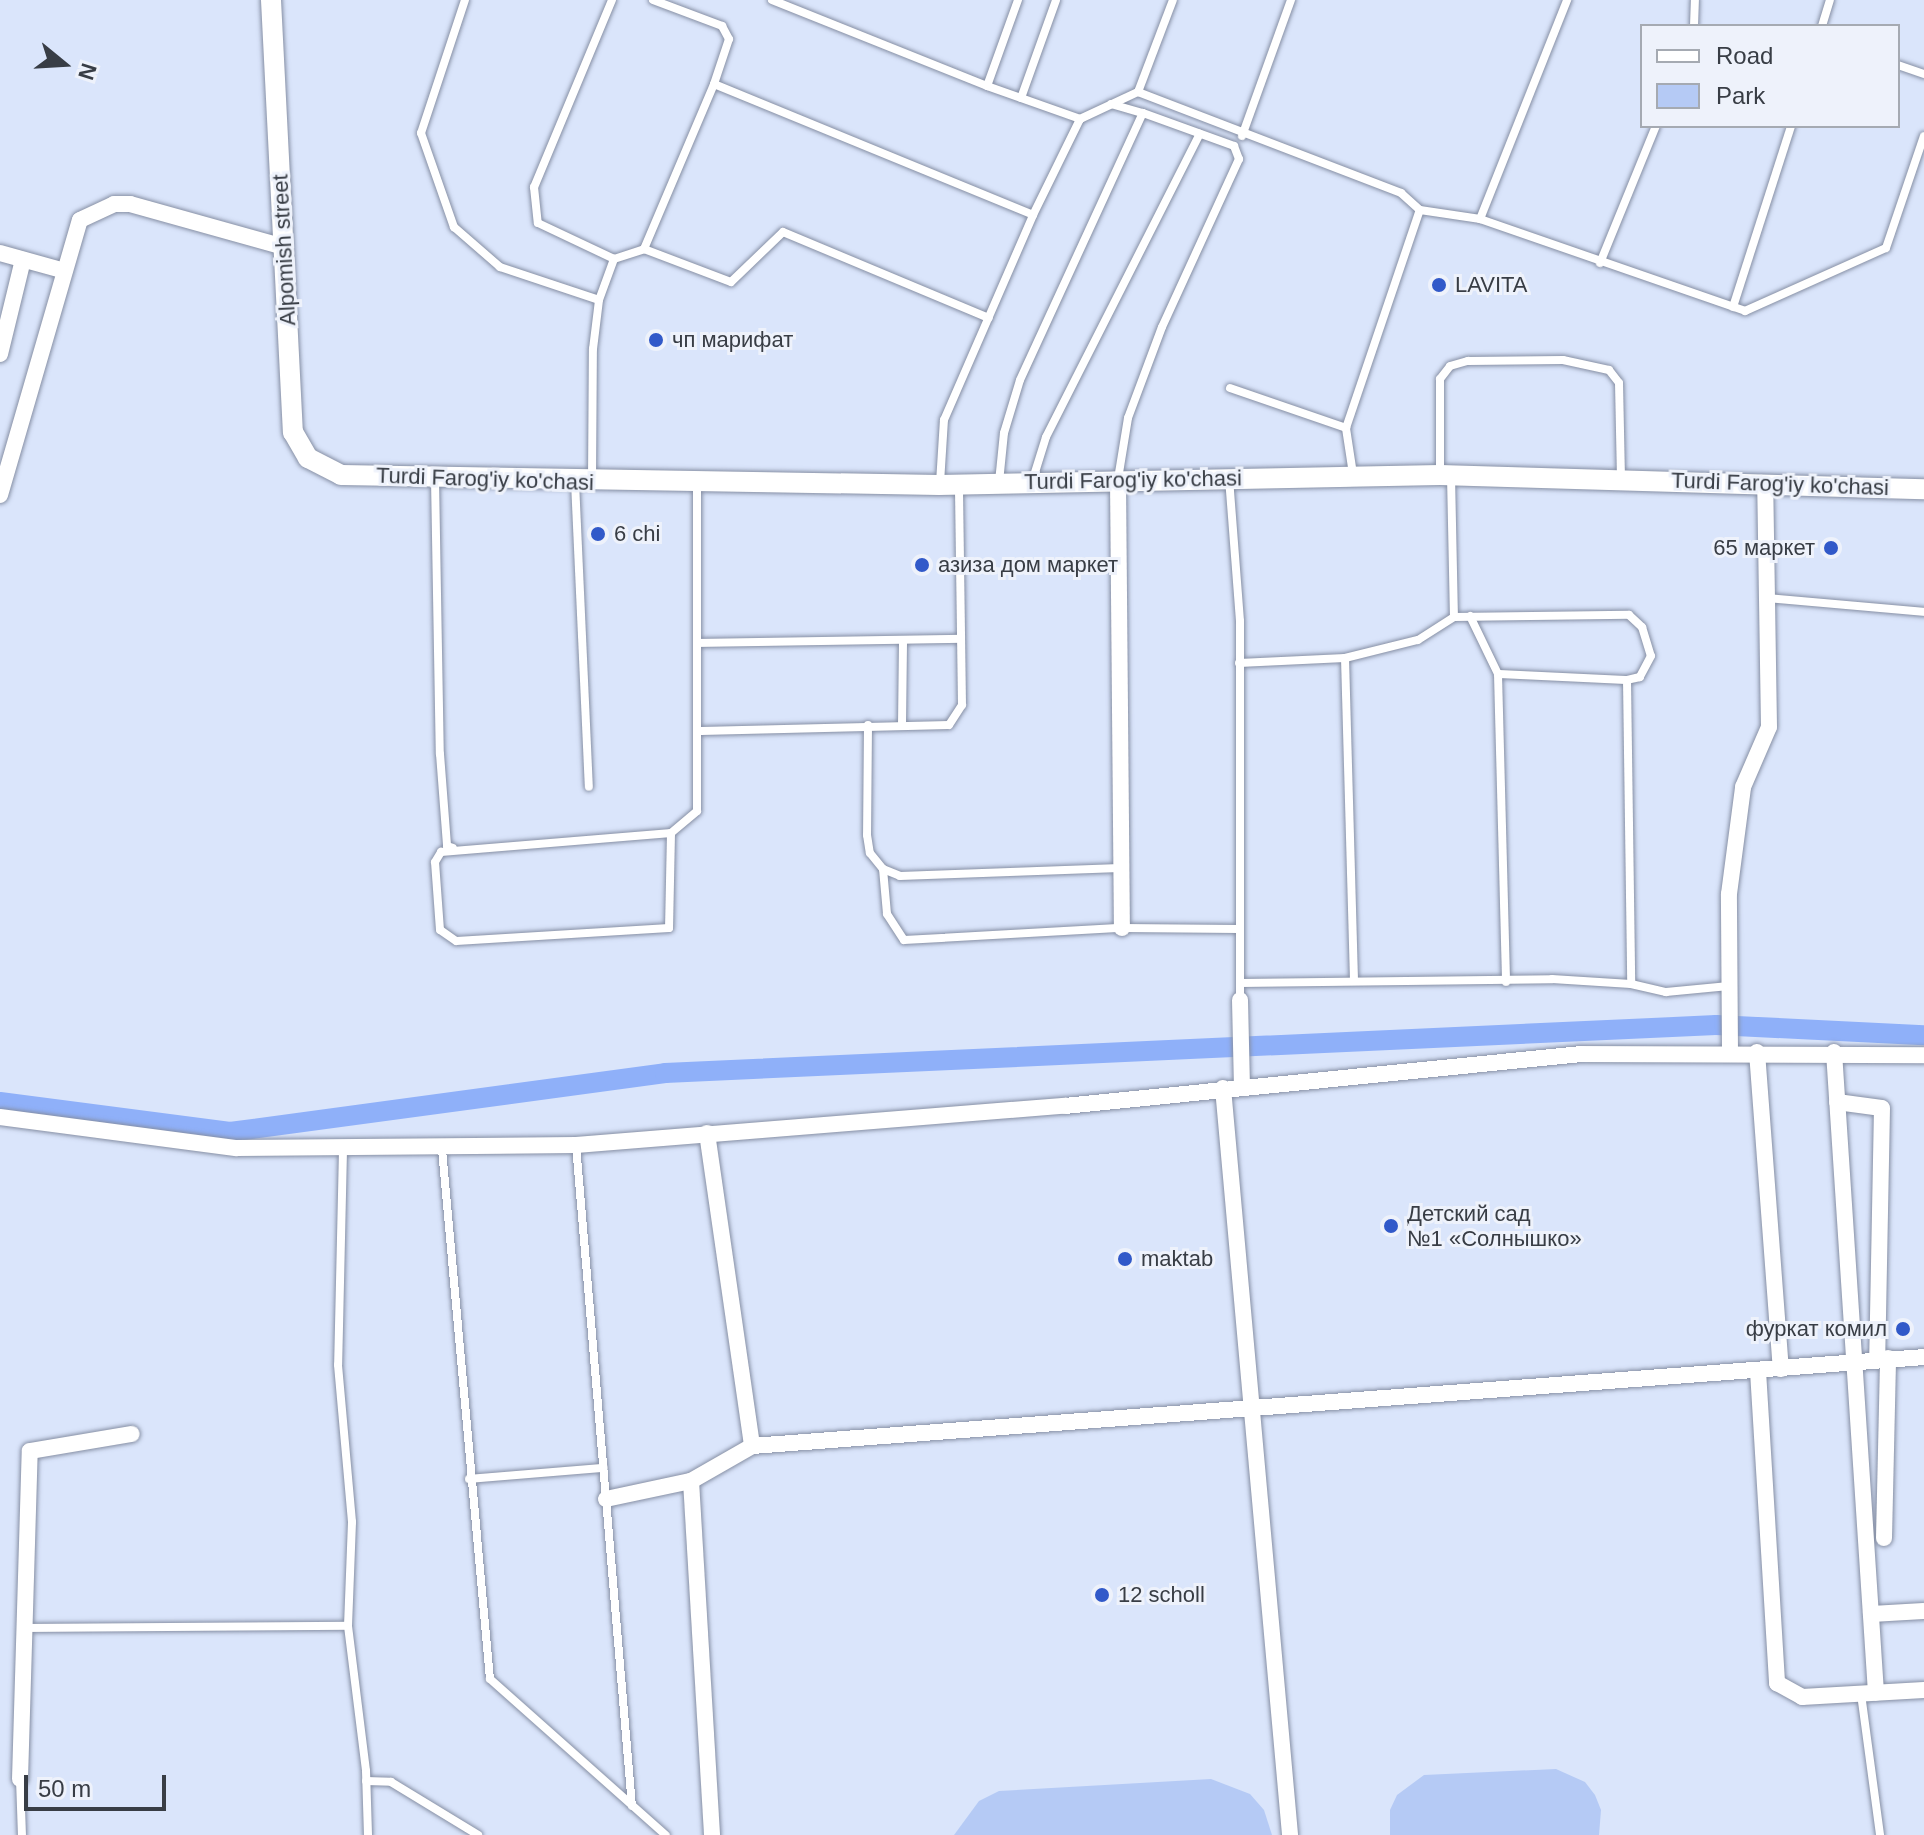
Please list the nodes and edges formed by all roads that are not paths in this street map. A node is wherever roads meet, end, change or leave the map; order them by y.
1 (271, 0) edge
2 (465, 0) edge
3 (612, 0) edge
4 (653, 0) edge
5 (772, 0) edge
6 (1018, 0) edge
7 (1056, 0) edge
8 (1173, 0) edge
9 (1291, 0) edge
10 (1567, 0) edge
11 (1695, 0) edge
12 (1830, 0) edge
13 (676, 4) edge
14 (1694, 24) edge
15 (1823, 24) edge
16 (1900, 66) edge
17 (1924, 74) edge
18 (714, 84) junction
19 (987, 86) junction
20 (1138, 92) junction
21 (1021, 98) junction
22 (1111, 104) junction
23 (1143, 113) junction
24 (1080, 119) junction
25 (1655, 128) edge
26 (1790, 128) edge
27 (1200, 134) junction
28 (1242, 136) junction
29 (1924, 136) edge
30 (1420, 210) junction
31 (1033, 215) junction
32 (1480, 219) junction
33 (284, 247) junction
34 (644, 249) junction
35 (0, 253) edge
36 (614, 259) junction
37 (23, 260) junction
38 (1600, 263) junction
39 (65, 271) junction
40 (599, 300) junction
41 (1733, 307) junction
42 (989, 318) junction
43 (0, 354) edge
44 (1230, 388) dead end
45 (1346, 428) junction
46 (6, 452) edge
47 (1353, 474) junction
48 (341, 475) joint
49 (1446, 475) junction
50 (1229, 477) junction
51 (435, 478) junction
52 (1118, 480) junction
53 (1621, 480) junction
54 (583, 482) junction
55 (1032, 482) junction
56 (697, 483) junction
57 (999, 483) junction
58 (949, 484) junction
59 (1765, 484) junction
60 (1924, 489) edge
61 (0, 495) edge
62 (1768, 598) junction
63 (1924, 612) edge
64 (1470, 616) junction
65 (1454, 617) junction
66 (960, 639) junction
67 (903, 640) junction
68 (699, 643) junction
69 (1345, 658) junction
70 (1239, 663) junction
71 (1498, 674) junction
72 (1627, 680) junction
73 (868, 725) junction
74 (902, 725) junction
75 (701, 731) junction
76 (589, 787) dead end
77 (671, 833) junction
78 (455, 849) junction
79 (1120, 868) junction
80 (883, 869) junction
81 (1122, 928) junction
82 (1239, 929) junction
83 (1354, 981) junction
84 (1506, 982) junction
85 (1631, 984) junction
86 (1730, 986) junction
87 (1240, 995) junction
88 (1730, 1044) junction
89 (1757, 1052) junction
90 (1834, 1052) junction
91 (1924, 1055) edge
92 (1242, 1085) junction
93 (1223, 1088) junction
94 (1837, 1102) junction
95 (0, 1117) edge
96 (707, 1133) junction
97 (576, 1145) junction
98 (442, 1149) junction
99 (343, 1150) junction
100 (1924, 1357) edge
101 (1882, 1358) junction
102 (1854, 1364) junction
103 (1781, 1369) junction
104 (1758, 1371) junction
105 (1253, 1410) junction
106 (132, 1434) dead end
107 (752, 1446) junction
108 (604, 1468) junction
109 (469, 1479) junction
110 (691, 1481) junction
111 (606, 1499) junction
112 (1884, 1538) dead end
113 (1924, 1611) edge
114 (1871, 1614) junction
115 (348, 1626) junction
116 (26, 1628) junction
117 (1924, 1690) edge
118 (1869, 1693) junction
119 (20, 1779) joint
120 (366, 1781) junction
121 (632, 1806) junction
122 (22, 1835) edge
123 (368, 1835) edge
124 (478, 1835) edge
125 (666, 1835) edge
126 (712, 1835) edge
127 (1290, 1835) edge
128 (1880, 1835) edge

1 - 33 street, Alpomish street
2 - 40 lane
3 - 36 lane
4 - 13 lane
5 - 19 lane
6 - 19 lane
7 - 21 lane
8 - 20 lane
9 - 28 lane
10 - 32 lane
11 - 14 lane
12 - 15 lane
13 - 18 lane
16 - 17 lane
18 - 31 lane
18 - 34 lane
19 - 21 lane
20 - 22 lane
20 - 28 lane
21 - 24 lane
22 - 23 lane
22 - 24 lane
23 - 27 lane
23 - 57 lane
24 - 31 lane
25 - 38 lane
26 - 41 lane
27 - 52 lane
27 - 55 lane
28 - 30 lane
29 - 41 lane
30 - 32 lane
30 - 45 lane
31 - 42 lane
32 - 38 lane
33 - 39 street
33 - 48 street, Alpomish street
34 - 36 lane
34 - 42 lane
35 - 37 street
36 - 40 lane
37 - 39 street
37 - 43 street
38 - 41 lane
39 - 46 street
40 - 54 lane
42 - 58 lane
44 - 45 lane
45 - 47 lane
46 - 61 street
47 - 49 street, Turdi Farog'iy ko'chasi
47 - 50 street, Turdi Farog'iy ko'chasi
48 - 51 street, Turdi Farog'iy ko'chasi
49 - 53 street, Turdi Farog'iy ko'chasi
49 - 53 lane
49 - 65 lane
50 - 52 street, Turdi Farog'iy ko'chasi
50 - 70 lane
51 - 54 street, Turdi Farog'iy ko'chasi
51 - 78 lane
52 - 55 street, Turdi Farog'iy ko'chasi
52 - 79 street
53 - 59 street, Turdi Farog'iy ko'chasi
54 - 56 street, Turdi Farog'iy ko'chasi
54 - 76 lane
55 - 57 street, Turdi Farog'iy ko'chasi
56 - 58 street, Turdi Farog'iy ko'chasi
56 - 68 lane
57 - 58 street, Turdi Farog'iy ko'chasi
58 - 66 lane
59 - 60 street, Turdi Farog'iy ko'chasi
59 - 62 street
62 - 63 lane
62 - 86 street
64 - 65 lane
64 - 71 lane
64 - 72 lane
65 - 69 lane
66 - 67 lane
66 - 74 lane
67 - 68 lane
67 - 74 lane
68 - 75 lane
69 - 70 lane
69 - 83 lane
70 - 82 lane
71 - 72 lane
71 - 84 lane
72 - 85 lane
73 - 74 lane
73 - 75 lane
73 - 80 lane
75 - 77 lane
77 - 78 lane
77 - 78 lane
79 - 80 lane
79 - 81 street
80 - 81 lane
81 - 82 lane
82 - 87 lane
83 - 84 lane
83 - 87 lane
84 - 85 lane
85 - 86 lane
86 - 88 street
87 - 92 street
88 - 89 street
88 - 92 street
89 - 90 street
89 - 103 street
90 - 91 street
90 - 94 street
92 - 93 street
93 - 96 street
93 - 105 street
94 - 101 street
94 - 102 street
95 - 99 street
96 - 97 street
96 - 107 street
97 - 98 street
97 - 108 lane
98 - 99 street
98 - 109 lane
99 - 115 lane
100 - 101 street
101 - 102 street
101 - 112 street
102 - 103 street
102 - 114 street
103 - 104 street
104 - 105 street
104 - 118 street
105 - 107 street
105 - 127 street
106 - 116 street
107 - 110 street
108 - 109 lane
108 - 111 lane
109 - 121 lane
110 - 111 street
110 - 126 street
111 - 121 lane
113 - 114 street
114 - 118 street
115 - 116 lane
115 - 120 lane
116 - 119 street
117 - 118 street
118 - 128 lane
119 - 122 lane
120 - 123 lane
120 - 124 lane
121 - 125 lane

